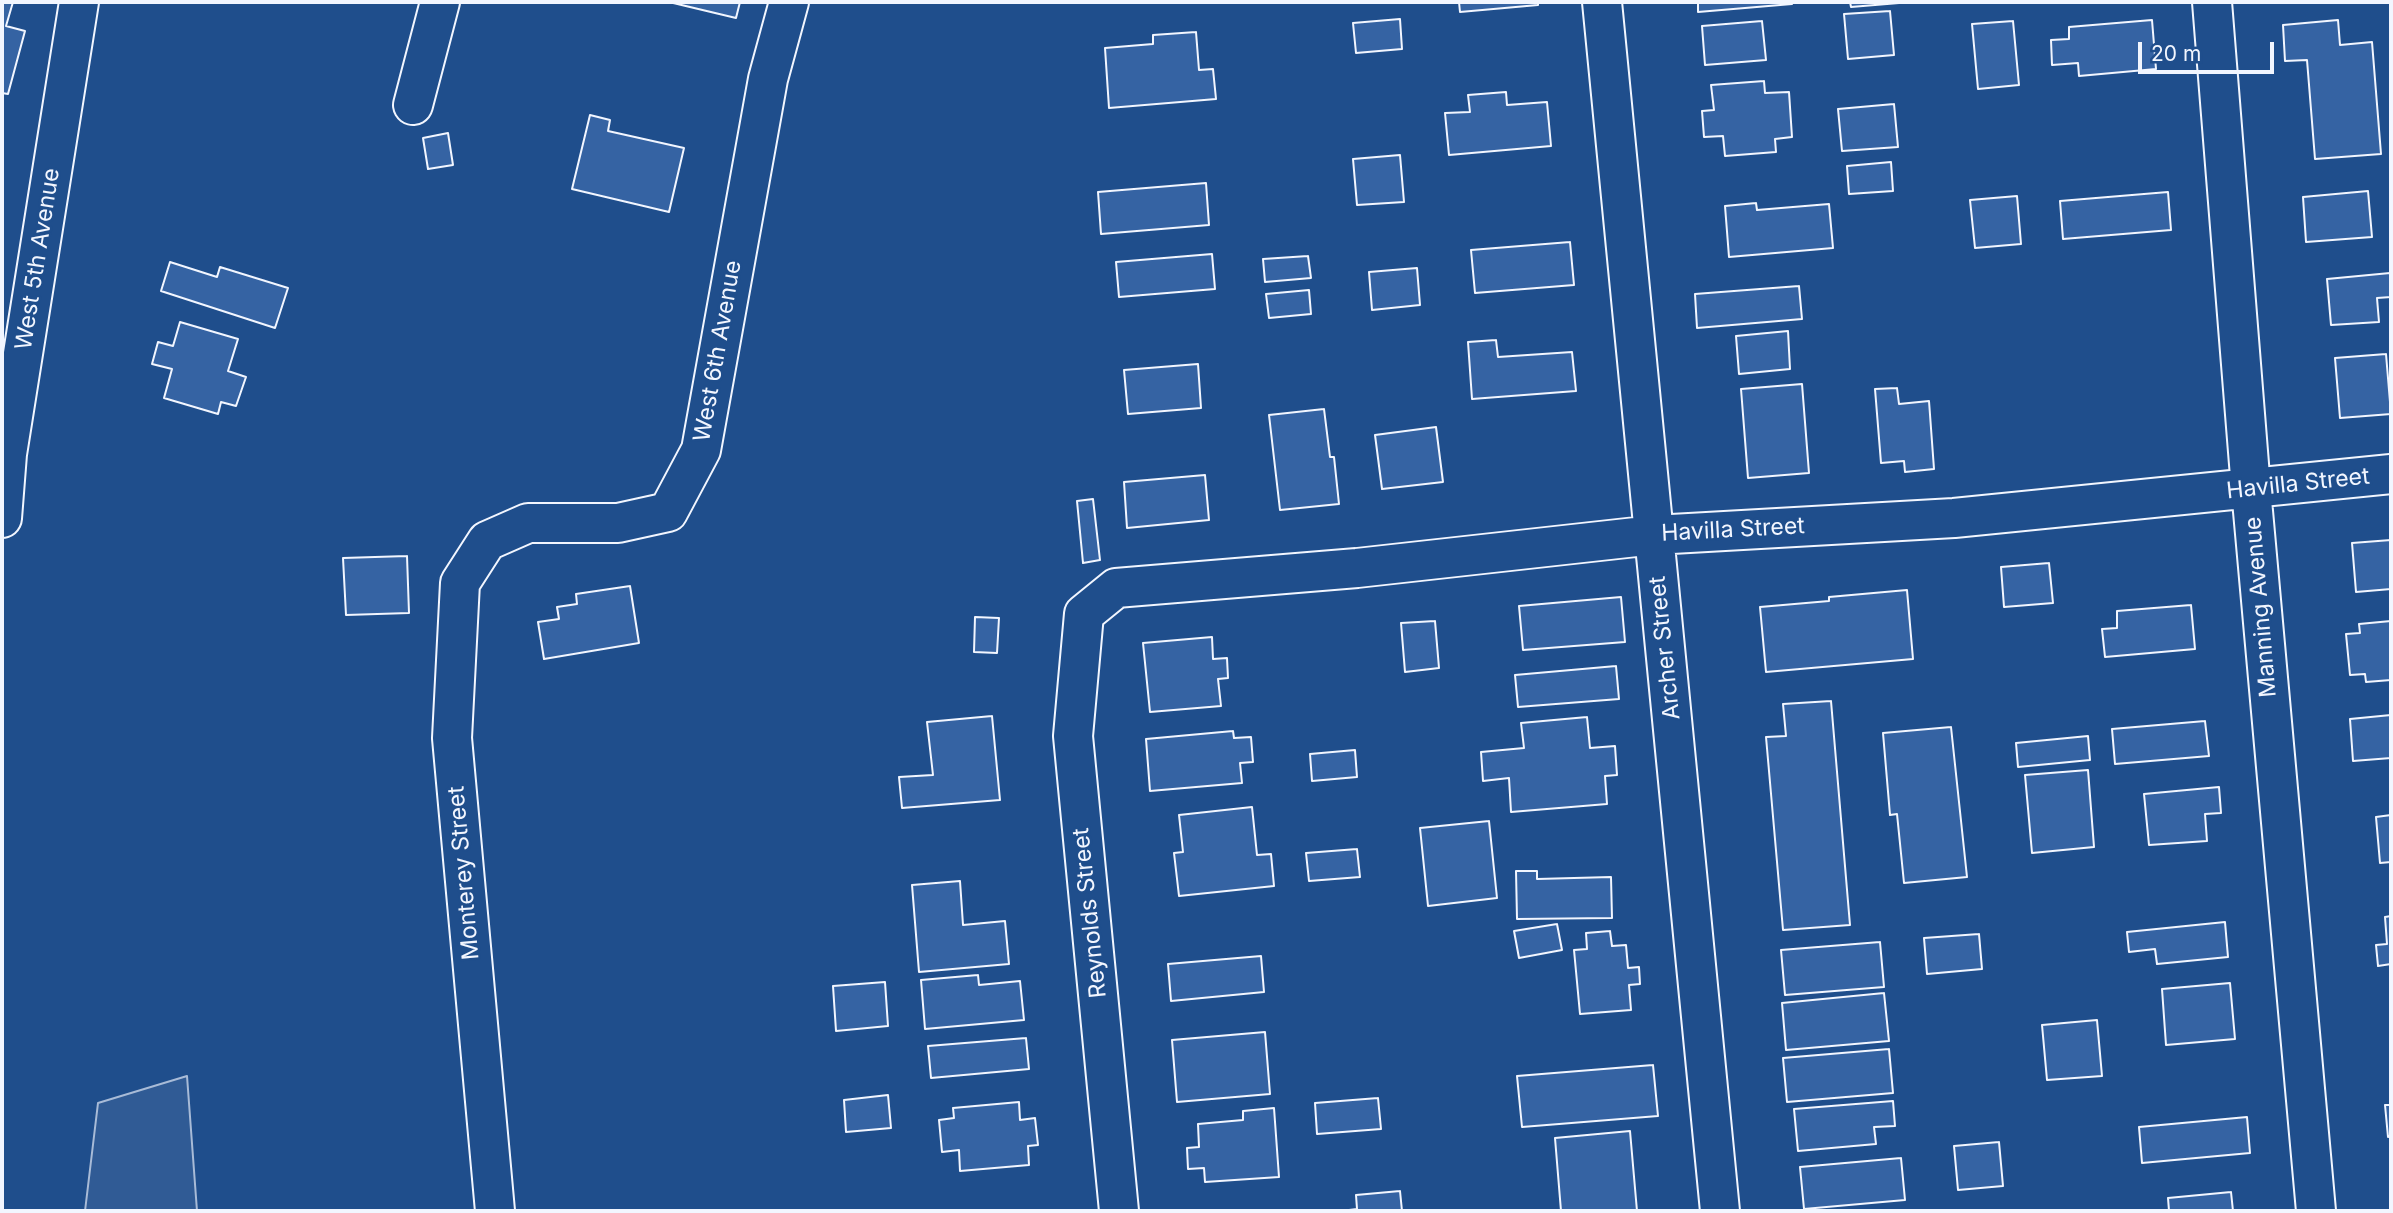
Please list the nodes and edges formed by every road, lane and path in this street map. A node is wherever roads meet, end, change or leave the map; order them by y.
1 (79, 2) edge
2 (440, 2) edge
3 (789, 2) edge
4 (1602, 2) edge
5 (2212, 2) edge
6 (413, 105) dead end
7 (5, 454) edge
8 (2391, 474) edge
9 (2250, 489) junction
10 (2, 518) edge
11 (1654, 535) junction
12 (487, 541) joint
13 (1084, 614) joint
14 (495, 1211) edge
15 (1119, 1211) edge
16 (1720, 1211) edge
17 (2316, 1211) edge

1 - 7 street, West 5th Avenue
2 - 6 street
3 - 12 street, West 6th Avenue
4 - 11 street, Archer Street
5 - 9 street, Manning Avenue
7 - 10 street, West 5th Avenue
8 - 9 street, Havilla Street
9 - 11 street, Havilla Street
9 - 17 street, Manning Avenue
11 - 13 street, Havilla Street
11 - 16 street, Archer Street
12 - 14 street, Monterey Street
13 - 15 street, Reynolds Street

